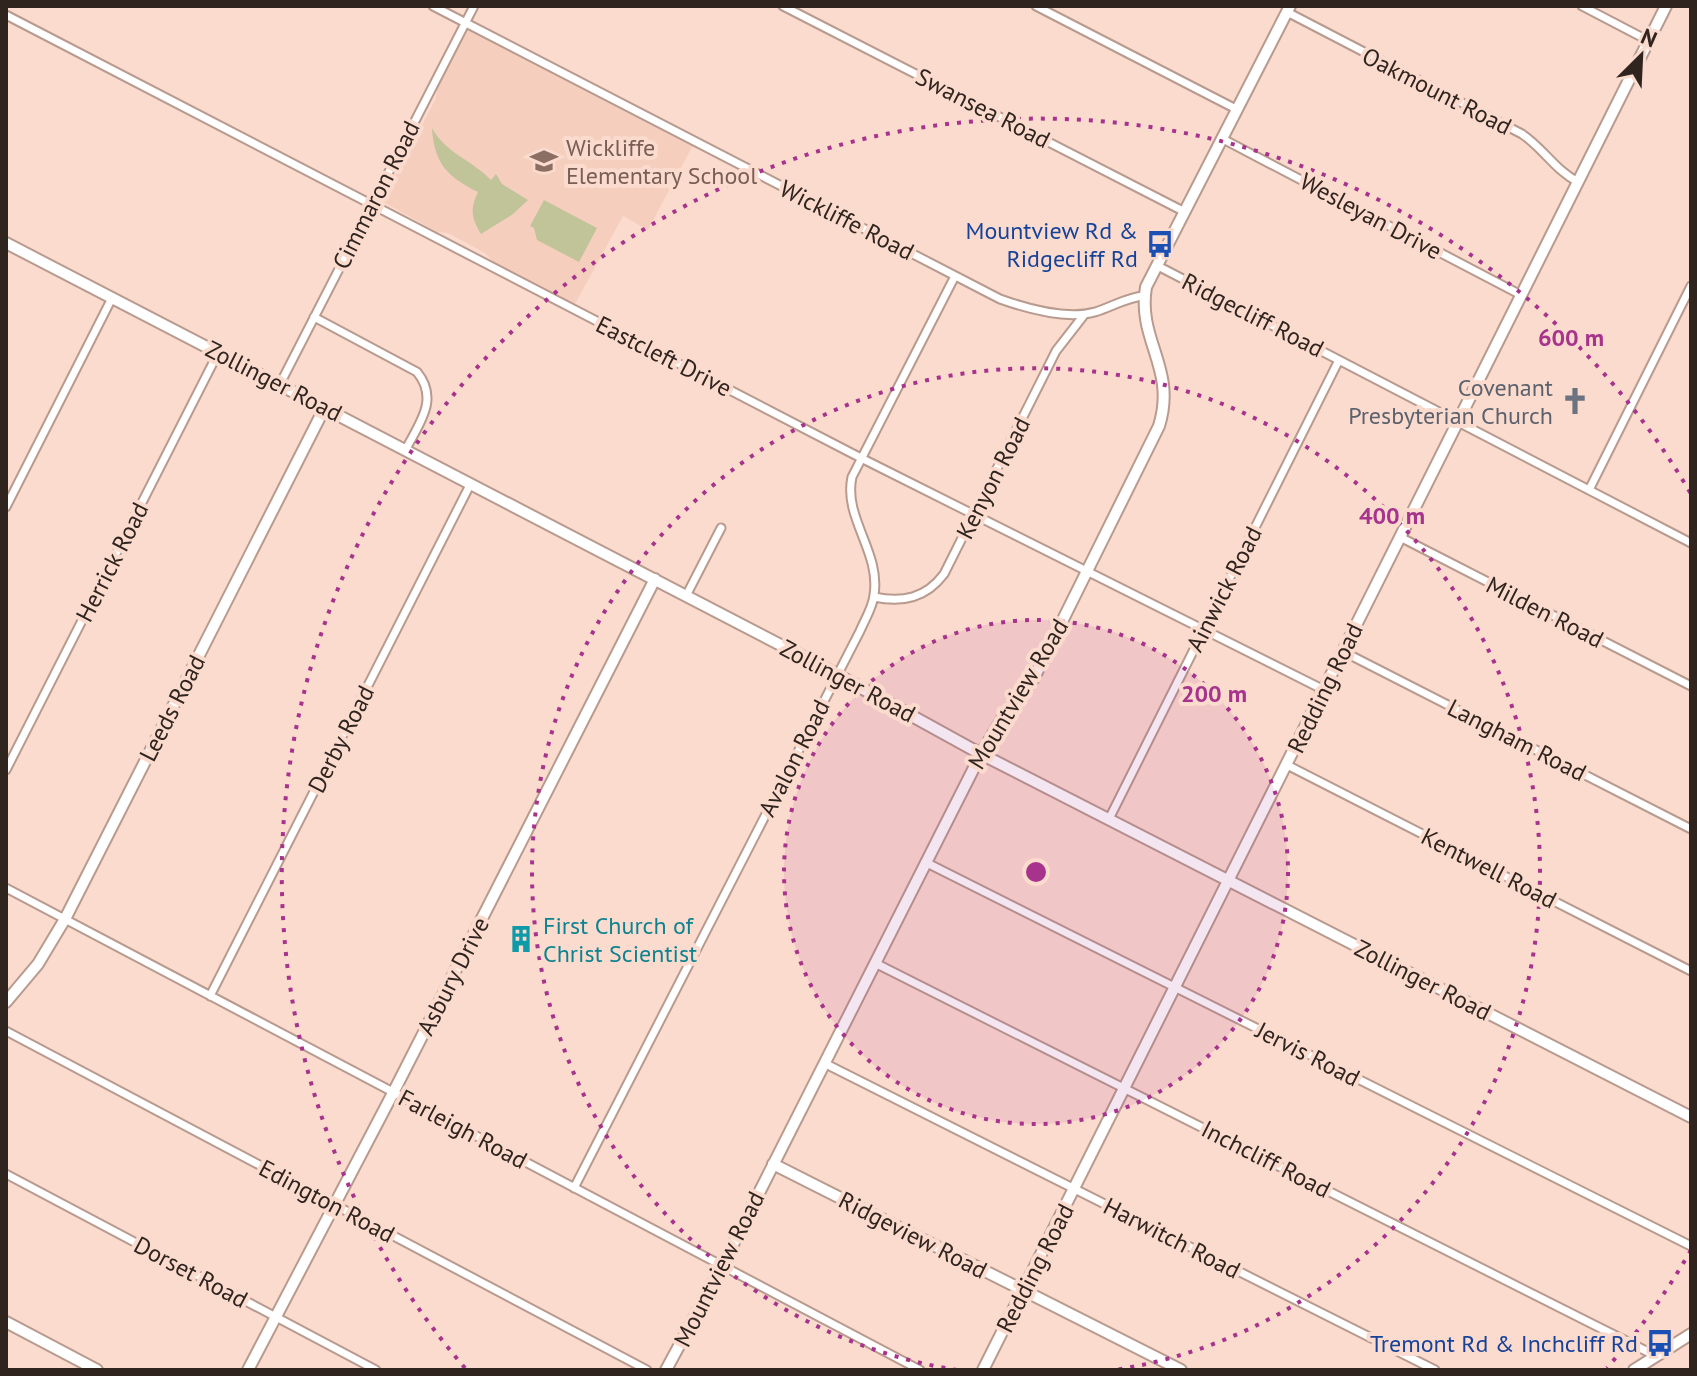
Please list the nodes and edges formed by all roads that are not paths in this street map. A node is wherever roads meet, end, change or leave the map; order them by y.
1 (433, 6) edge
2 (474, 6) edge
3 (783, 6) edge
4 (1036, 6) edge
5 (1582, 6) edge
6 (1666, 6) edge
7 (1289, 8) edge
8 (6, 15) edge
9 (465, 23) junction
10 (1649, 41) junction
11 (1236, 109) junction
12 (1221, 138) junction
13 (1578, 182) junction
14 (371, 205) junction
15 (1183, 211) junction
16 (6, 243) edge
17 (1156, 265) junction
18 (955, 276) junction
19 (1691, 286) edge
20 (1521, 295) junction
21 (1144, 296) junction
22 (112, 298) junction
23 (1084, 315) junction
24 (314, 317) junction
25 (218, 353) junction
26 (1339, 360) junction
27 (280, 384) junction
28 (325, 407) junction
29 (1458, 422) junction
30 (406, 449) junction
31 (861, 458) junction
32 (471, 483) junction
33 (1589, 490) junction
34 (6, 507) edge
35 (975, 515) junction
36 (721, 528) dead end
37 (1400, 537) junction
38 (1691, 543) edge
39 (1087, 572) junction
40 (655, 579) junction
41 (686, 596) junction
42 (874, 597) junction
43 (1204, 630) junction
44 (1344, 652) junction
45 (837, 675) junction
46 (1691, 686) edge
47 (1324, 690) junction
48 (981, 754) junction
49 (1287, 765) junction
50 (6, 770) edge
51 (1109, 819) junction
52 (1691, 829) edge
53 (925, 862) junction
54 (1228, 880) junction
55 (6, 888) edge
56 (65, 919) junction
57 (875, 963) junction
58 (1691, 971) edge
59 (1175, 988) junction
60 (210, 996) junction
61 (6, 1002) edge
62 (6, 1031) edge
63 (824, 1063) junction
64 (1125, 1088) junction
65 (393, 1093) junction
66 (1691, 1117) edge
67 (773, 1164) junction
68 (6, 1174) edge
69 (574, 1188) junction
70 (1074, 1189) junction
71 (335, 1205) junction
72 (1691, 1246) edge
73 (722, 1266) junction
74 (1023, 1290) junction
75 (276, 1317) junction
76 (6, 1322) edge
77 (1689, 1339) edge
78 (1656, 1356) junction
79 (97, 1370) edge
80 (248, 1370) edge
81 (376, 1370) edge
82 (647, 1370) edge
83 (666, 1370) edge
84 (920, 1370) edge
85 (983, 1370) edge
86 (1181, 1370) edge
87 (1435, 1370) edge
88 (1634, 1370) edge

1 - 9 street, Wickliffe Road
2 - 9 street, Cimmaron Road
3 - 15 street, Swansea Road
4 - 11 street
5 - 10 street
6 - 10 street, Redding Road
7 - 11 street, Mountview Road
7 - 13 street, Oakmount Road
8 - 14 street, Eastcleft Drive
9 - 14 street, Cimmaron Road
9 - 18 street, Wickliffe Road
10 - 13 street, Redding Road
11 - 12 street, Mountview Road
12 - 15 street, Mountview Road
12 - 20 street, Wesleyan Drive
13 - 20 street, Redding Road
14 - 24 street, Cimmaron Road
14 - 31 street, Eastcleft Drive
15 - 17 street, Mountview Road
16 - 22 street, Zollinger Road
17 - 21 street, Mountview Road
17 - 26 street, Ridgecliff Road
18 - 23 street, Wickliffe Road
18 - 31 street, Avalon Road
19 - 33 street
20 - 29 street, Redding Road
21 - 23 street, Wickliffe Road
21 - 39 street, Mountview Road
22 - 25 street, Zollinger Road
22 - 34 street
23 - 35 street, Kenyon Road
24 - 27 street, Cimmaron Road
24 - 30 street
25 - 27 street, Zollinger Road
25 - 50 street, Herrick Road
26 - 29 street, Ridgecliff Road
26 - 43 street, Ainwick Road
27 - 28 street, Zollinger Road
28 - 30 street, Zollinger Road
28 - 56 street, Leeds Road
29 - 33 street, Ridgecliff Road
29 - 37 street, Redding Road
30 - 32 street, Zollinger Road
31 - 35 street, Eastcleft Drive
31 - 42 street, Avalon Road
32 - 40 street, Zollinger Road
32 - 60 street, Derby Road
33 - 38 street, Ridgecliff Road
35 - 39 street, Eastcleft Drive
35 - 42 street, Kenyon Road
36 - 41 street
37 - 44 street, Redding Road
37 - 46 street, Milden Road
39 - 43 street, Eastcleft Drive
39 - 48 street, Mountview Road
40 - 41 street, Zollinger Road
40 - 65 street, Asbury Drive
41 - 45 street, Zollinger Road
42 - 45 street, Avalon Road
43 - 47 street, Eastcleft Drive
43 - 51 street, Ainwick Road
44 - 47 street, Redding Road
44 - 52 street, Langham Road
45 - 48 street, Zollinger Road
45 - 69 street, Avalon Road
47 - 49 street, Redding Road
48 - 51 street, Zollinger Road
48 - 53 street, Mountview Road
49 - 54 street, Redding Road
49 - 58 street, Kentwell Road
51 - 54 street, Zollinger Road
53 - 57 street, Mountview Road
53 - 59 street, Jervis Road
54 - 59 street, Redding Road
54 - 66 street, Zollinger Road
55 - 56 street, Farleigh Road
56 - 60 street, Farleigh Road
56 - 61 street, Leeds Road
57 - 63 street, Mountview Road
57 - 64 street, Inchcliff Road
59 - 64 street, Redding Road
59 - 72 street, Jervis Road
60 - 65 street, Farleigh Road
62 - 71 street, Edington Road
63 - 67 street, Mountview Road
63 - 70 street, Harwitch Road
64 - 70 street, Redding Road
64 - 78 street, Inchcliff Road
65 - 69 street, Farleigh Road
65 - 71 street, Asbury Drive
67 - 73 street, Mountview Road
67 - 74 street, Ridgeview Road
68 - 75 street, Dorset Road
69 - 73 street, Farleigh Road
70 - 74 street, Redding Road
70 - 87 street, Harwitch Road
71 - 75 street, Asbury Drive
71 - 82 street, Edington Road
73 - 83 street, Mountview Road
73 - 84 street, Farleigh Road
74 - 85 street, Redding Road
74 - 86 street, Ridgeview Road
75 - 80 street, Asbury Drive
75 - 81 street, Dorset Road
76 - 79 street
77 - 78 street
78 - 88 street

